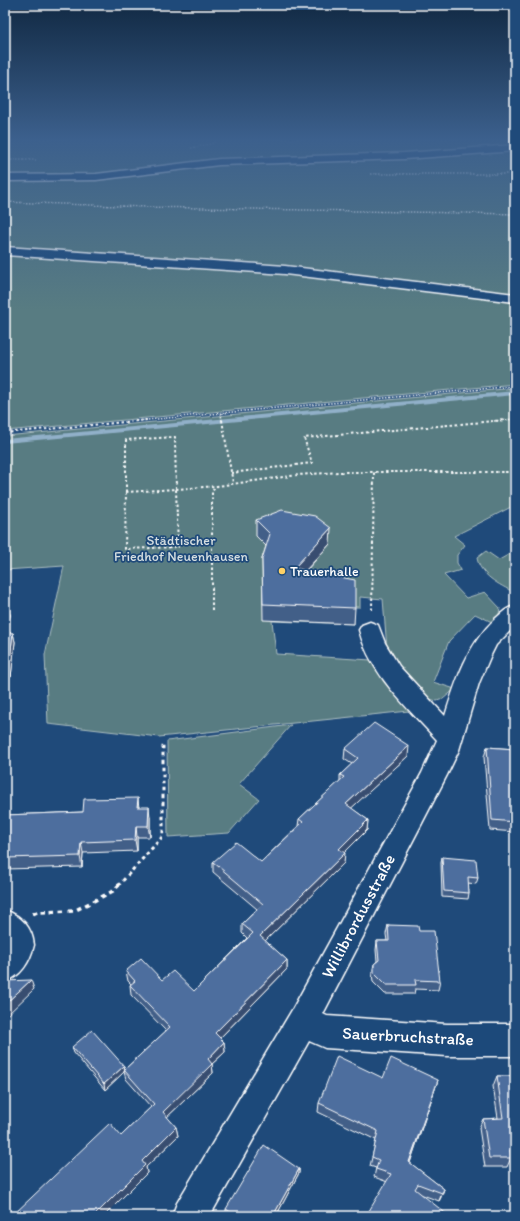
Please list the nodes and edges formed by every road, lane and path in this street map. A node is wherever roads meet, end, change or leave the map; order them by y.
1 (5, 202) edge
2 (515, 214) edge
3 (5, 251) edge
4 (515, 298) edge
5 (515, 386) edge
6 (221, 413) junction
7 (515, 419) edge
8 (5, 434) edge
9 (374, 471) junction
10 (515, 472) edge
11 (231, 473) junction
12 (233, 483) junction
13 (217, 486) junction
14 (176, 489) junction
15 (126, 492) junction
16 (212, 610) dead end
17 (515, 613) edge
18 (370, 630) joint
19 (450, 737) junction
20 (163, 744) dead end
21 (9, 925) edge
22 (5, 968) edge
23 (303, 1020) junction
24 (515, 1040) edge
25 (190, 1216) edge

1 - 2 path
3 - 4 street
5 - 6 path
6 - 8 path
6 - 11 path
7 - 11 path
9 - 10 path
9 - 12 path
9 - 18 path
11 - 12 path
12 - 13 path
13 - 14 path
13 - 16 path
14 - 15 path
14 - 15 path
14 - 15 path
17 - 19 street, Willibrordusstraße
18 - 19 street
19 - 23 street, Willibrordusstraße
20 - 21 path
21 - 22 street
23 - 24 street, Sauerbruchstraße
23 - 25 street, Willibrordusstraße

